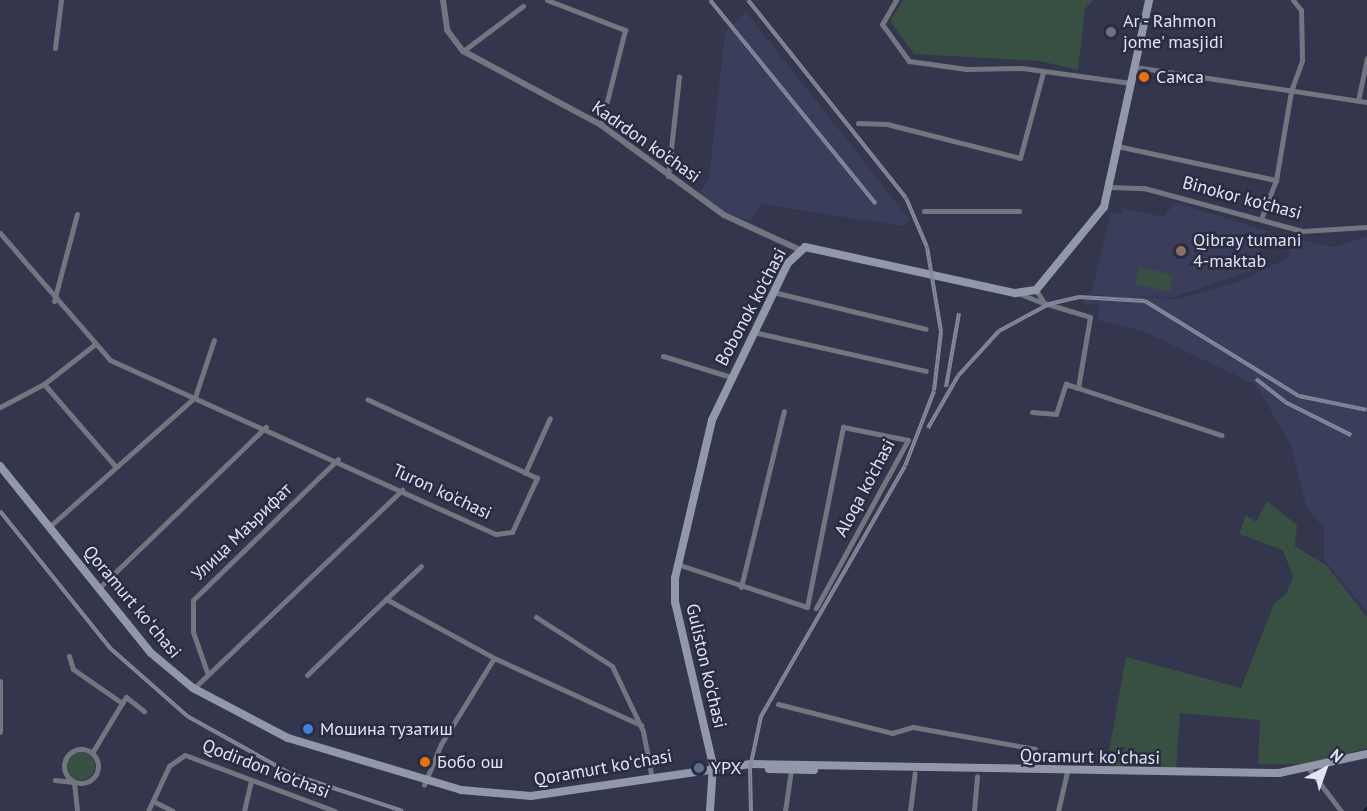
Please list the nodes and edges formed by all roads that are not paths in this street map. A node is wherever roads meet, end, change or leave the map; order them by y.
1 (62, 0) edge
2 (443, 0) edge
3 (547, 0) edge
4 (896, 0) edge
5 (1149, 0) edge
6 (1293, 0) edge
7 (523, 6) dead end
8 (55, 48) dead end
9 (463, 51) junction
10 (1367, 58) edge
11 (1135, 67) junction
12 (1043, 72) junction
13 (679, 77) dead end
14 (1131, 83) junction
15 (1291, 91) junction
16 (1358, 101) junction
17 (1367, 102) edge
18 (858, 123) dead end
19 (601, 125) junction
20 (1117, 146) junction
21 (668, 176) junction
22 (1276, 180) junction
23 (1110, 187) junction
24 (924, 211) dead end
25 (1019, 211) dead end
26 (77, 214) dead end
27 (1261, 219) junction
28 (1367, 227) edge
29 (0, 233) edge
30 (798, 249) junction
31 (1036, 290) junction
32 (772, 292) junction
33 (1020, 294) junction
34 (54, 301) junction
35 (1044, 303) junction
36 (926, 329) dead end
37 (753, 332) junction
38 (214, 340) dead end
39 (94, 345) junction
40 (663, 356) dead end
41 (926, 371) dead end
42 (731, 377) junction
43 (45, 384) junction
44 (1078, 388) junction
45 (195, 397) junction
46 (367, 399) dead end
47 (0, 407) edge
48 (784, 411) dead end
49 (1032, 412) dead end
50 (549, 418) dead end
51 (266, 427) junction
52 (1221, 435) dead end
53 (338, 459) junction
54 (0, 466) edge
55 (115, 466) junction
56 (0, 471) edge
57 (525, 473) junction
58 (402, 490) junction
59 (49, 527) junction
60 (677, 564) junction
61 (421, 566) dead end
62 (741, 587) junction
63 (99, 588) junction
64 (386, 598) junction
65 (816, 608) dead end
66 (536, 617) dead end
67 (69, 656) dead end
68 (494, 658) junction
69 (207, 672) junction
70 (306, 675) dead end
71 (0, 682) edge
72 (192, 689) junction
73 (122, 703) junction
74 (778, 704) dead end
75 (144, 711) dead end
76 (640, 725) junction
77 (0, 732) edge
78 (1035, 749) dead end
79 (92, 753) junction
80 (1367, 756) edge
81 (713, 767) junction
82 (791, 770) junction
83 (1309, 771) junction
84 (915, 773) junction
85 (1067, 773) junction
86 (977, 776) junction
87 (652, 777) junction
88 (56, 780) dead end
89 (251, 781) junction
90 (74, 782) junction
91 (425, 783) junction
92 (153, 801) junction
93 (77, 811) edge
94 (148, 811) edge
95 (172, 811) edge
96 (244, 811) edge
97 (335, 811) edge
98 (710, 811) edge
99 (785, 811) edge
100 (910, 811) edge
101 (974, 811) edge
102 (1058, 811) edge
103 (1341, 811) edge

1 - 8 street
2 - 9 street, Kadrdon ko'chasi
3 - 19 street
4 - 12 street
5 - 11 main road
6 - 15 street
7 - 9 street
9 - 19 street, Kadrdon ko'chasi
10 - 16 street
11 - 14 main road
11 - 15 street
12 - 14 street
12 - 18 street
13 - 21 street
14 - 20 main road
15 - 16 street
15 - 22 street
16 - 17 street
19 - 21 street, Kadrdon ko'chasi
20 - 22 street
20 - 23 main road
21 - 30 street, Kadrdon ko'chasi
22 - 27 street
23 - 27 street, Binokor ko'chasi
23 - 31 main road
24 - 25 street
26 - 34 street
27 - 28 street, Binokor ko'chasi
29 - 34 street, Turon ko'chasi
30 - 32 main road, Bobonok ko'chasi
30 - 33 main road, Bobonok ko'chasi
31 - 33 main road, Bobonok ko'chasi
31 - 35 street
32 - 36 street
32 - 37 main road, Bobonok ko'chasi
33 - 35 street
34 - 39 street, Turon ko'chasi
35 - 44 street
37 - 41 street
37 - 42 main road, Bobonok ko'chasi
38 - 45 street
39 - 43 street
39 - 45 street, Turon ko'chasi
40 - 42 street
42 - 60 main road, Bobonok ko'chasi
43 - 47 street
43 - 55 street
44 - 49 street
44 - 52 street
45 - 51 street, Turon ko'chasi
45 - 55 street
46 - 57 street
48 - 62 street
50 - 57 street
51 - 53 street, Turon ko'chasi
51 - 63 street
53 - 58 street, Turon ko'chasi
53 - 69 street, Улица Маърифат
54 - 59 main road, Qoramurt koʻchasi
55 - 59 street
56 - 72 main road, Qoramurt koʻchasi
57 - 58 street, Turon ko'chasi
58 - 69 street
59 - 63 main road, Qoramurt koʻchasi
60 - 62 street
60 - 81 main road, Guliston ko'chasi
61 - 64 street
62 - 65 street, Aloqa ko'chasi
63 - 72 main road, Qoramurt koʻchasi
64 - 68 street
64 - 70 street
66 - 76 street
67 - 73 street
68 - 76 street
68 - 91 street
69 - 72 street
71 - 77 street
72 - 91 main road, Qoramurt koʻchasi
73 - 75 street
73 - 79 street
74 - 78 street
76 - 87 street
79 - 90 street
79 - 90 street
80 - 83 main road, Qoramurt koʻchasi
81 - 82 main road, Qoramurt koʻchasi
81 - 85 main road, Qoramurt koʻchasi
81 - 87 main road, Qoramurt koʻchasi
81 - 98 main road, Guliston ko'chasi
82 - 84 main road, Qoramurt koʻchasi
82 - 99 street
83 - 85 main road, Qoramurt koʻchasi
83 - 103 street
84 - 86 main road, Qoramurt koʻchasi
84 - 100 street
85 - 86 main road, Qoramurt koʻchasi
85 - 102 street
86 - 101 street
87 - 91 main road, Qoramurt koʻchasi
88 - 90 street
89 - 92 street, Qodirdon ko'chasi
89 - 96 street
89 - 97 street, Qodirdon ko'chasi
90 - 93 street
92 - 94 street
92 - 95 street

